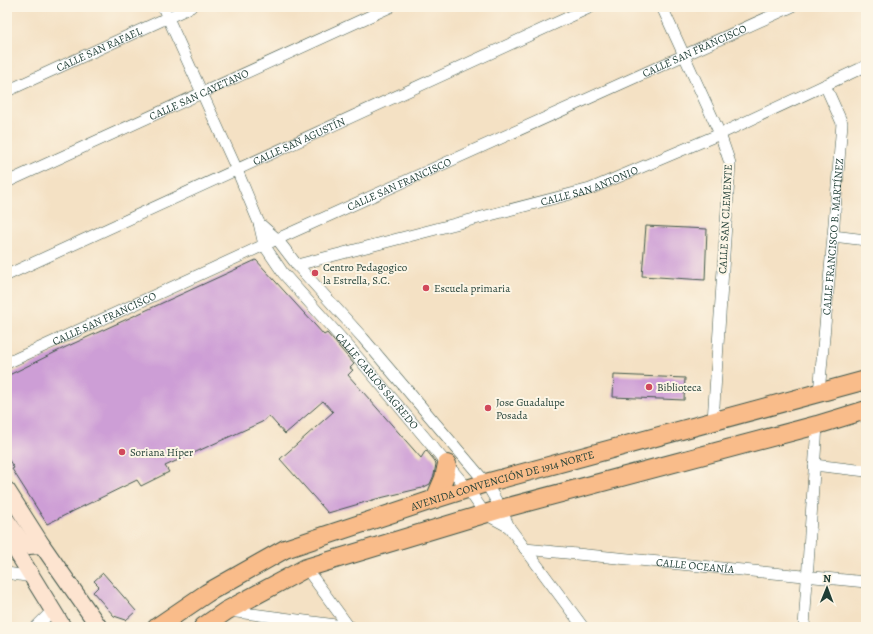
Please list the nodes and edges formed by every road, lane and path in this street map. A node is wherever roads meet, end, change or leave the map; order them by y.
1 (163, 7) edge
2 (192, 7) edge
3 (390, 7) edge
4 (591, 7) edge
5 (662, 7) edge
6 (791, 7) edge
7 (168, 18) junction
8 (684, 55) junction
9 (866, 66) edge
10 (825, 85) junction
11 (7, 92) edge
12 (202, 93) junction
13 (720, 134) junction
14 (237, 170) junction
15 (7, 182) edge
16 (259, 223) junction
17 (834, 236) junction
18 (277, 239) junction
19 (866, 240) edge
20 (264, 245) junction
21 (297, 265) junction
22 (7, 275) edge
23 (362, 338) junction
24 (350, 348) junction
25 (7, 363) edge
26 (866, 380) edge
27 (819, 393) junction
28 (866, 410) edge
29 (713, 421) junction
30 (817, 425) junction
31 (447, 464) junction
32 (814, 465) junction
33 (866, 471) edge
34 (486, 483) junction
35 (468, 489) junction
36 (7, 490) edge
37 (434, 499) junction
38 (493, 512) junction
39 (7, 521) edge
40 (509, 527) junction
41 (7, 536) edge
42 (42, 545) junction
43 (525, 549) junction
44 (306, 568) junction
45 (7, 573) edge
46 (807, 576) junction
47 (32, 577) junction
48 (866, 582) edge
49 (53, 610) junction
50 (226, 610) junction
51 (36, 627) edge
52 (63, 627) edge
53 (98, 627) edge
54 (157, 627) edge
55 (203, 627) edge
56 (349, 627) edge
57 (583, 627) edge
58 (804, 627) edge

1 - 7 street, CALLE CARLOS SAGREDO
2 - 7 street, CALLE SAN RAFAEL
3 - 12 street, CALLE SAN CAYETANO
4 - 14 street, CALLE SAN AGUSTÍN
5 - 8 street, CALLE SAN CLEMENTE
6 - 8 street, CALLE SAN FRANCISCO
7 - 11 street, CALLE SAN RAFAEL
7 - 12 street, CALLE CARLOS SAGREDO
8 - 13 street, CALLE SAN CLEMENTE
8 - 18 street, CALLE SAN FRANCISCO
9 - 10 street, CALLE SAN ANTONIO
10 - 13 street, CALLE SAN ANTONIO
10 - 17 street, CALLE FRANCISCO B. MARTÍNEZ
12 - 14 street, CALLE CARLOS SAGREDO
12 - 15 street, CALLE SAN CAYETANO
13 - 21 street, CALLE SAN ANTONIO
13 - 29 street, CALLE SAN CLEMENTE
14 - 16 street, CALLE CARLOS SAGREDO
14 - 22 street, CALLE SAN AGUSTÍN
16 - 18 street, CALLE CARLOS SAGREDO
16 - 20 street, CALLE CARLOS SAGREDO
17 - 19 street
17 - 27 street, CALLE FRANCISCO B. MARTÍNEZ
18 - 20 street, CALLE SAN FRANCISCO
18 - 21 street, CALLE CARLOS SAGREDO
20 - 24 street, CALLE CARLOS SAGREDO
20 - 25 street, CALLE SAN FRANCISCO
21 - 23 street, CALLE CARLOS SAGREDO
23 - 24 street
23 - 34 street, CALLE CARLOS SAGREDO
24 - 31 street, CALLE CARLOS SAGREDO
26 - 27 main road, AVENIDA CONVENCIÓN DE 1914 NORTE
27 - 29 main road, AVENIDA CONVENCIÓN DE 1914 NORTE
28 - 30 main road
29 - 34 main road, AVENIDA CONVENCIÓN DE 1914 NORTE
30 - 32 street
30 - 38 main road
31 - 35 street, CALLE CARLOS SAGREDO
31 - 37 main road
32 - 33 street
32 - 46 street
34 - 35 main road, AVENIDA CONVENCIÓN DE 1914 NORTE
34 - 38 street, CALLE CARLOS SAGREDO
35 - 37 main road, AVENIDA CONVENCIÓN DE 1914 NORTE
35 - 38 street, CALLE CARLOS SAGREDO
36 - 42 street
37 - 54 main road, AVENIDA CONVENCIÓN DE 1914 NORTE
38 - 40 street, CALLE CARLOS SAGREDO
38 - 40 street, CALLE CARLOS SAGREDO
38 - 44 main road
39 - 42 street
40 - 43 street, CALLE CARLOS SAGREDO
41 - 47 street
42 - 53 street
43 - 46 street, CALLE OCEANÍA
43 - 57 street, CALLE CARLOS SAGREDO
44 - 50 main road
44 - 56 street
45 - 47 street
46 - 48 street, CALLE OCEANÍA
46 - 58 street
47 - 49 street
49 - 51 street
49 - 52 street
50 - 55 main road
50 - 56 street

